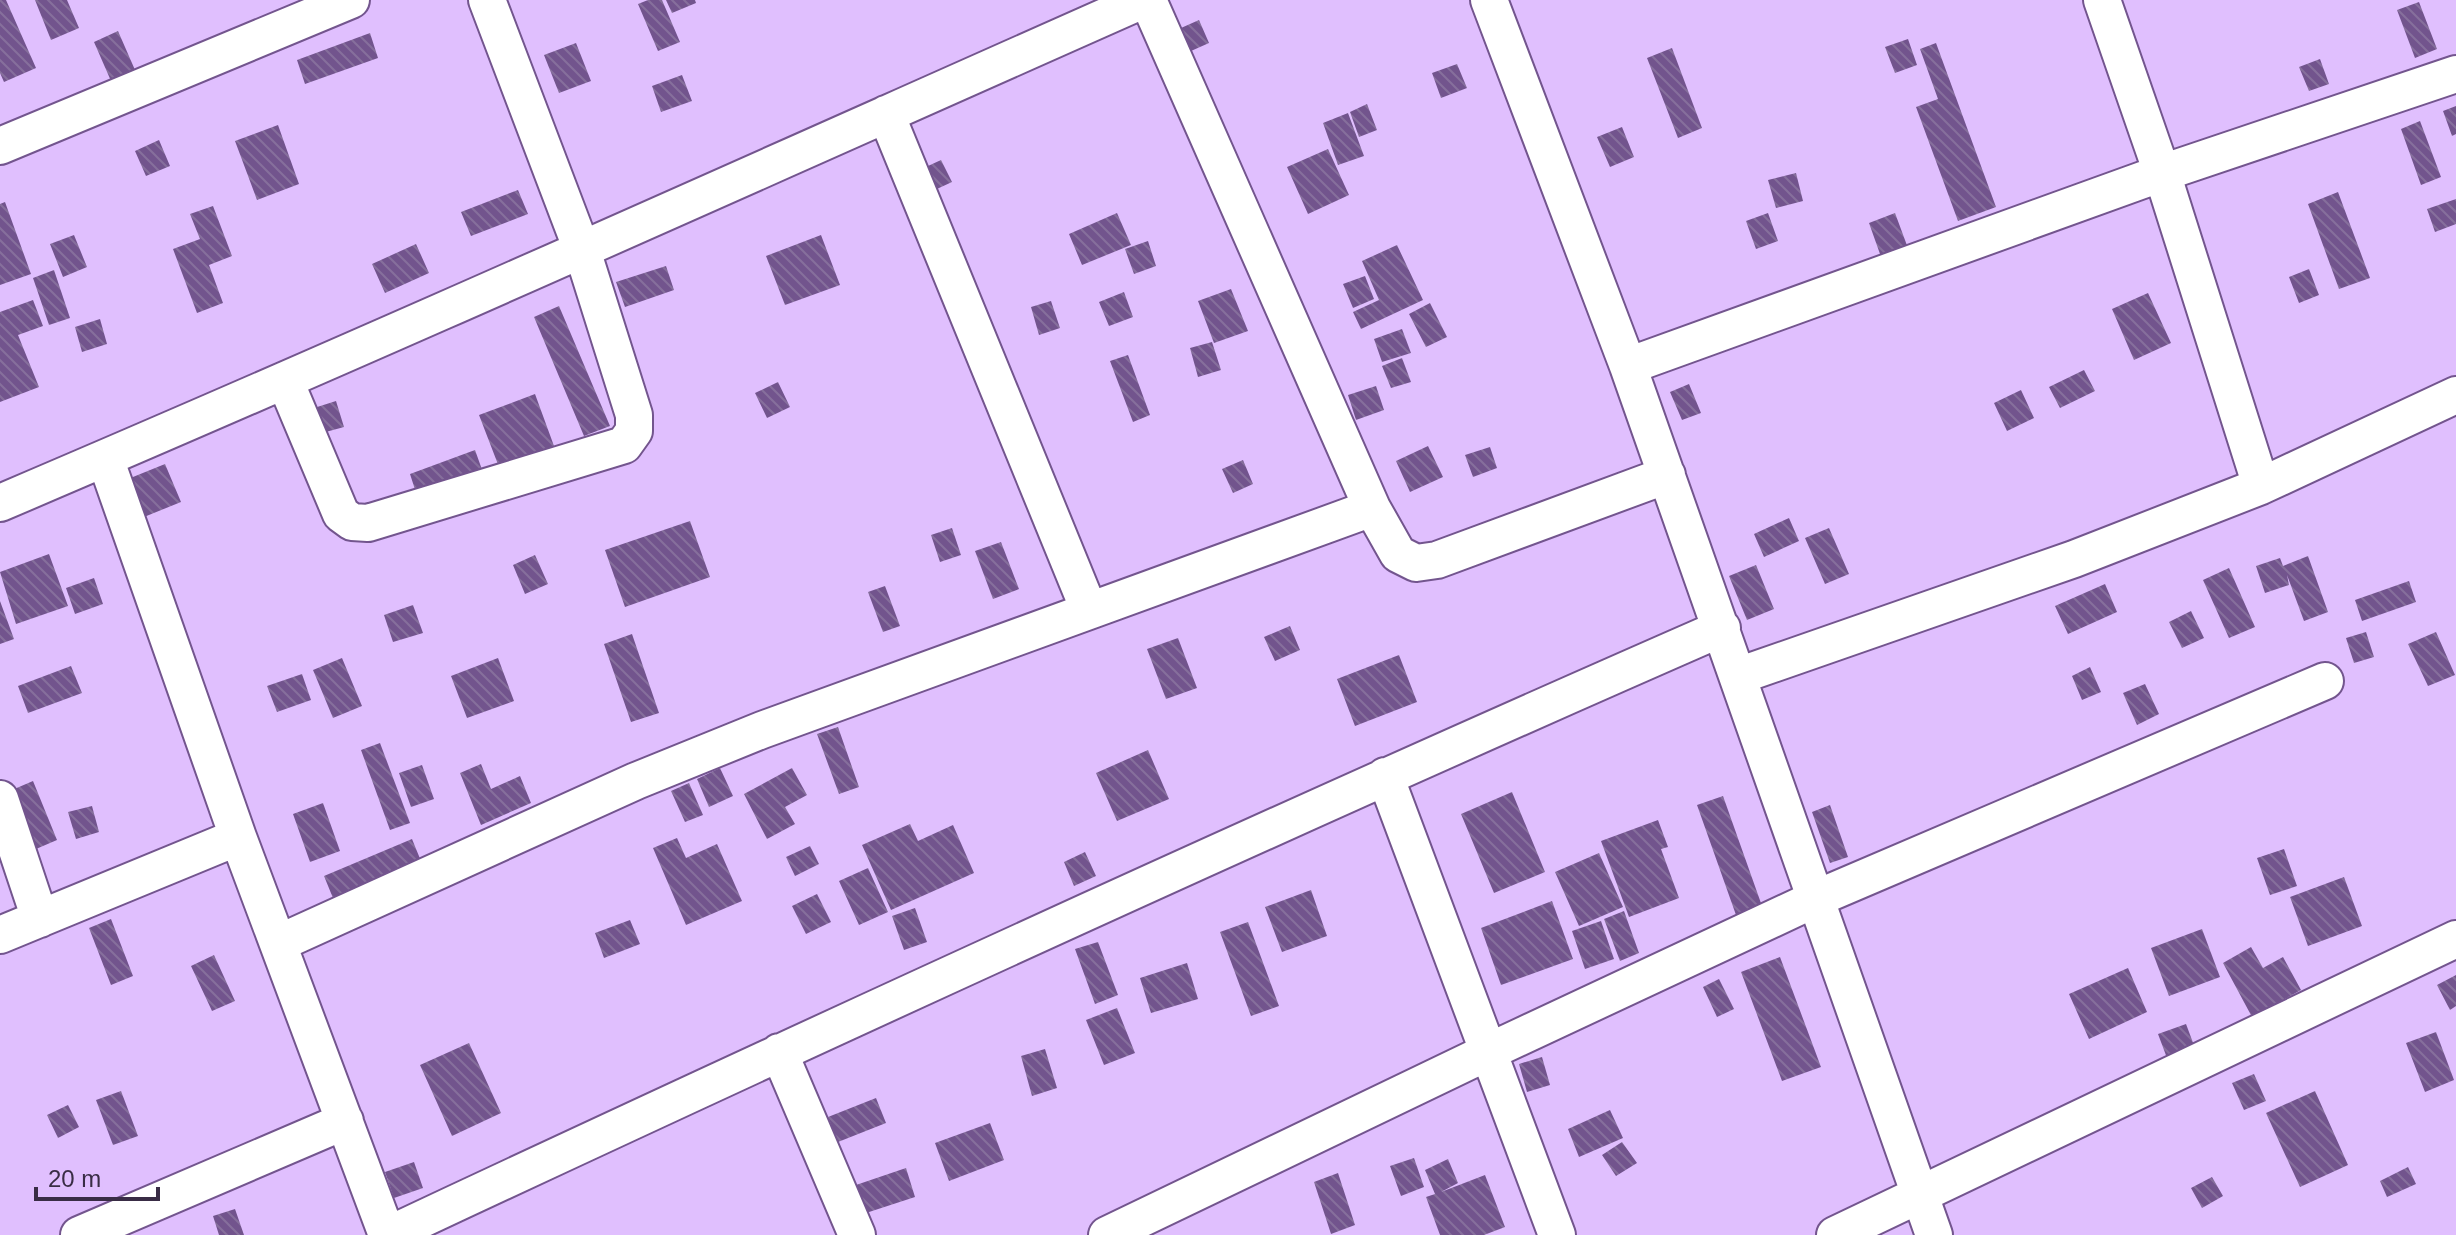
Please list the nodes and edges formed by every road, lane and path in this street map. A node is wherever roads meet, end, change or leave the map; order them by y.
1 (351, 0) edge
2 (487, 0) edge
3 (1146, 0) edge
4 (1489, 0) edge
5 (2102, 0) edge
6 (2456, 74) edge
7 (886, 114) junction
8 (0, 146) edge
9 (2162, 173) junction
10 (582, 250) junction
11 (1628, 366) junction
12 (285, 381) junction
13 (2456, 395) edge
14 (105, 458) junction
15 (1667, 475) junction
16 (2261, 486) junction
17 (0, 503) edge
18 (1372, 508) junction
19 (1089, 610) junction
20 (1722, 628) junction
21 (1738, 676) junction
22 (2325, 681) dead end
23 (1385, 776) junction
24 (0, 799) edge
25 (238, 837) junction
26 (1815, 899) junction
27 (40, 919) junction
28 (0, 935) edge
29 (2456, 939) edge
30 (279, 943) junction
31 (1490, 1051) junction
32 (779, 1052) junction
33 (345, 1121) junction
34 (1921, 1195) junction
35 (79, 1235) edge
36 (388, 1235) edge
37 (857, 1235) edge
38 (1107, 1235) edge
39 (1557, 1235) edge
40 (1835, 1235) edge
41 (1934, 1235) edge

1 - 8 street
2 - 10 street
3 - 7 street
3 - 18 street
4 - 11 street
5 - 9 street
6 - 9 street
7 - 10 street
7 - 19 street
9 - 11 street
9 - 16 street
10 - 12 street
10 - 12 street
11 - 15 street
12 - 14 street
13 - 16 street
14 - 17 street
14 - 25 street
15 - 18 street
15 - 20 street
16 - 21 street
18 - 19 street
19 - 30 street
20 - 21 street
20 - 23 street
21 - 26 street
22 - 26 street
23 - 31 street
23 - 32 street
24 - 27 street
25 - 27 street
25 - 30 street
26 - 31 street
26 - 34 street
27 - 28 street
29 - 34 street
30 - 33 street
31 - 38 street
31 - 39 street
32 - 36 street
32 - 37 street
33 - 35 street
33 - 36 street
34 - 40 street
34 - 41 street

